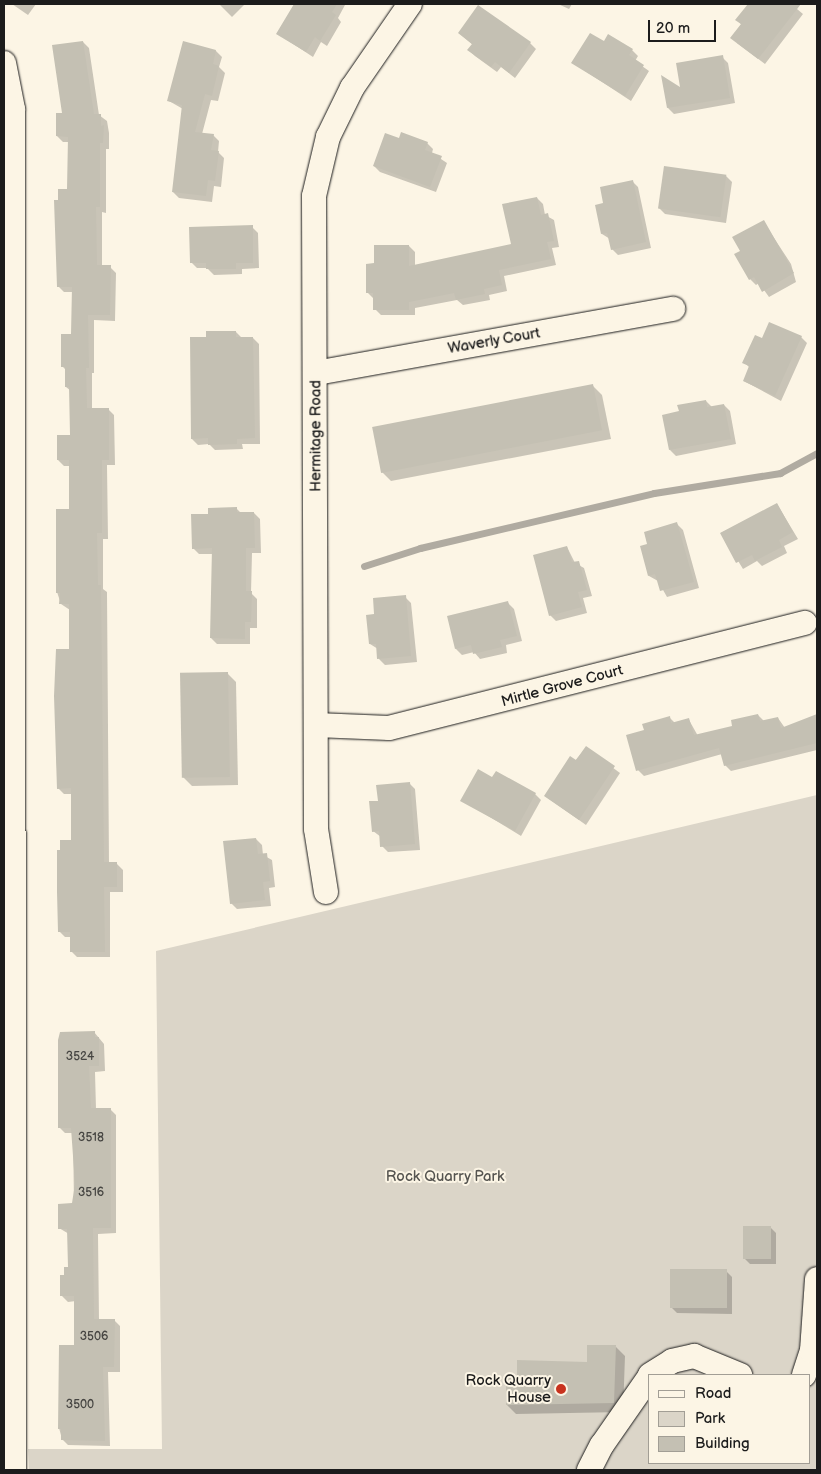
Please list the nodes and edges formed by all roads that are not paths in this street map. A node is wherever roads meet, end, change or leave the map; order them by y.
1 (410, 4) edge
2 (4, 63) edge
3 (673, 309) dead end
4 (316, 373) junction
5 (8, 519) edge
6 (805, 623) dead end
7 (316, 726) junction
8 (326, 892) dead end
9 (8, 1146) edge
10 (817, 1279) edge
11 (651, 1374) edge
12 (738, 1374) edge
13 (804, 1374) edge
14 (648, 1378) edge
15 (14, 1470) edge
16 (589, 1470) edge

1 - 4 street, Hermitage Road
2 - 5 street
3 - 4 street, Waverly Court
4 - 7 street, Hermitage Road
5 - 9 street
6 - 7 street, Mirtle Grove Court
7 - 8 street, Hermitage Road
9 - 15 street
10 - 13 street
11 - 12 street
14 - 16 street

